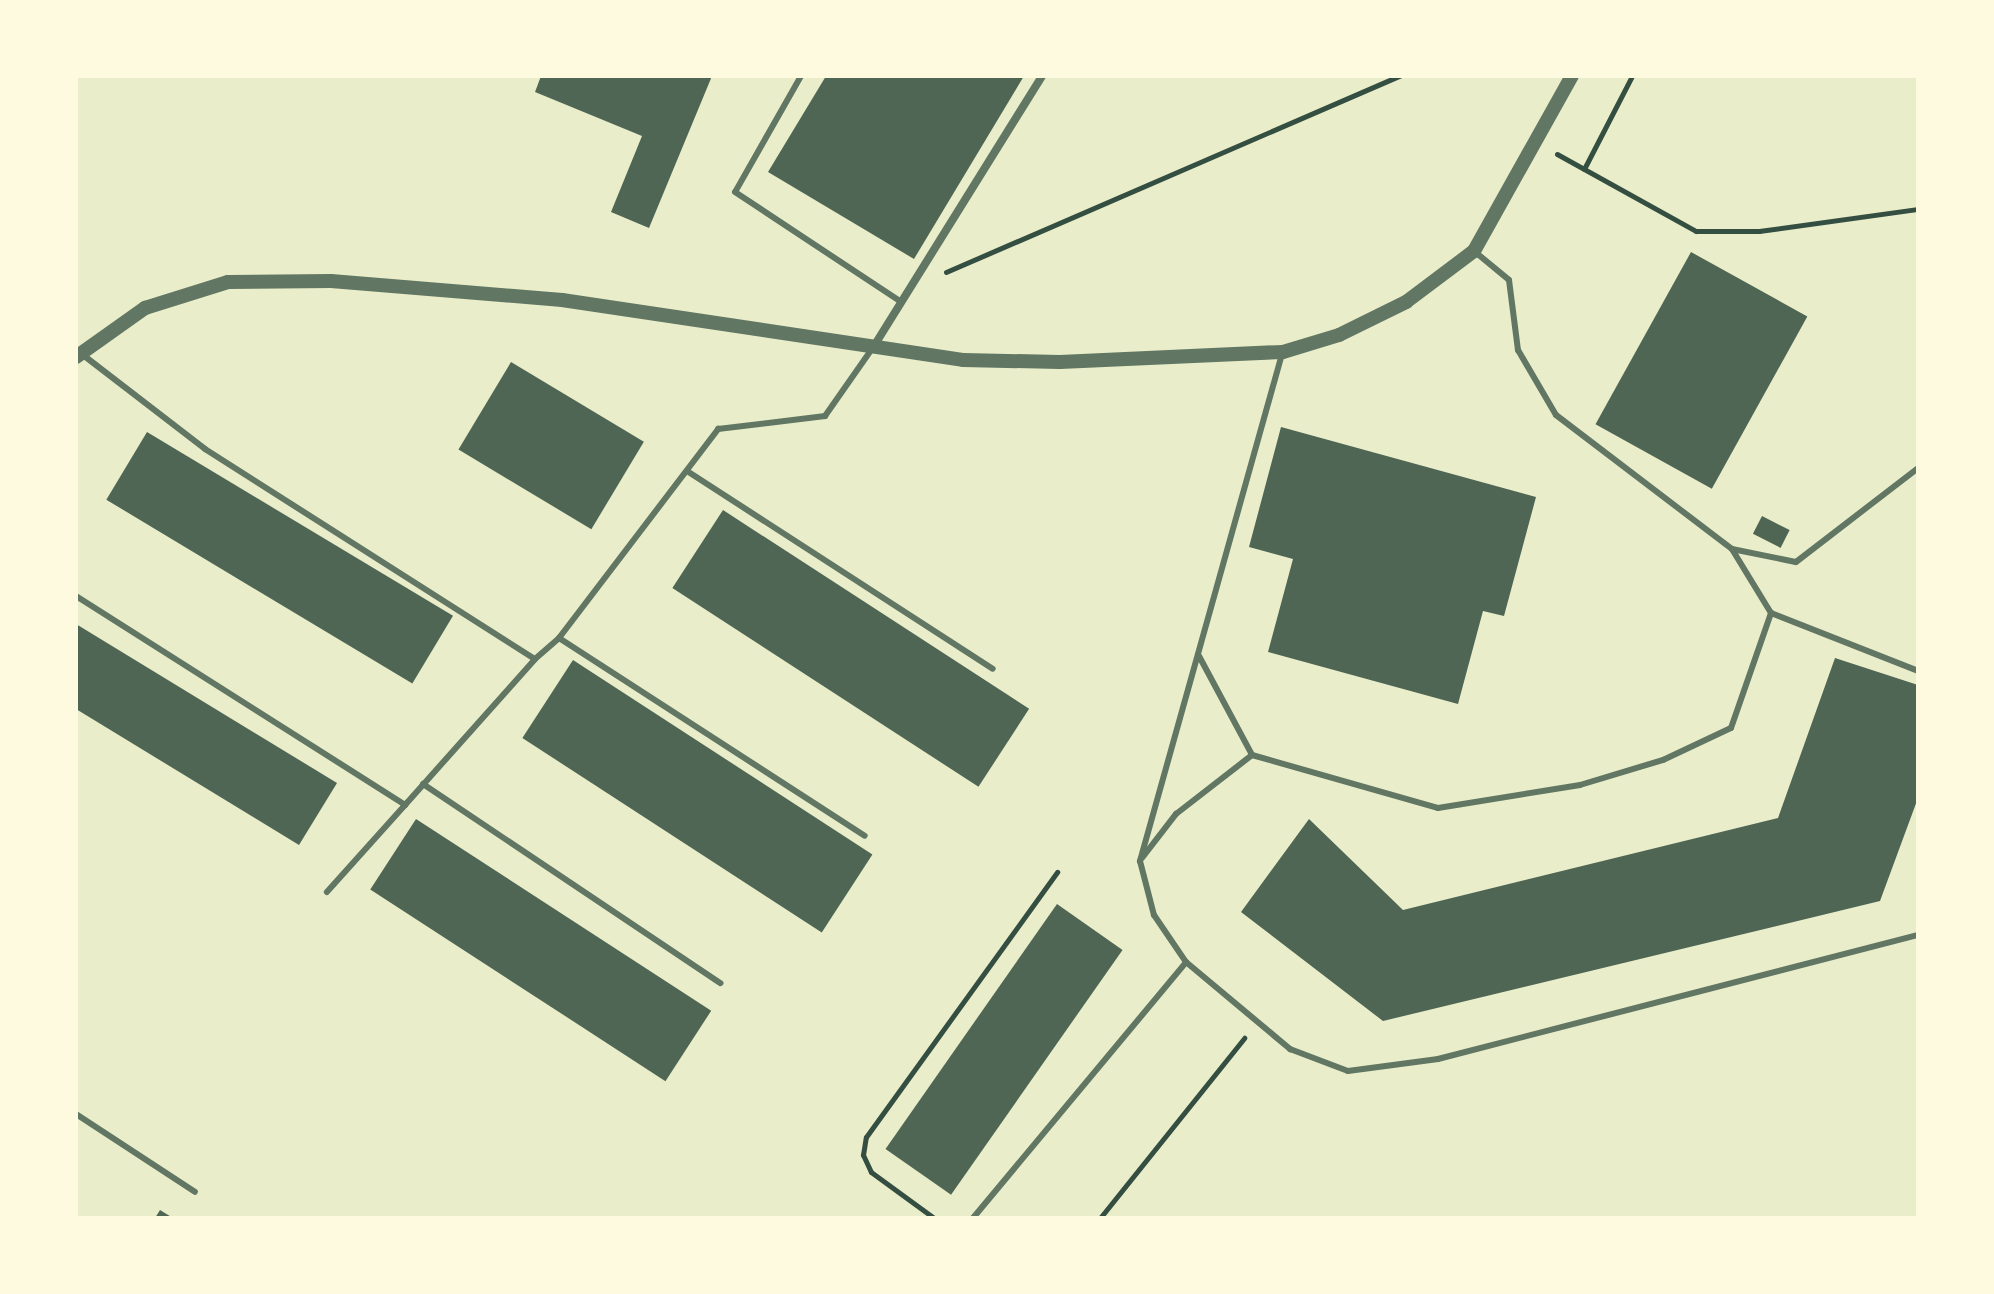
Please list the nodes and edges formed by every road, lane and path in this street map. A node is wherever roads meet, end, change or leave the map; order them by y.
1 (801, 76) edge
2 (1042, 76) edge
3 (1400, 76) edge
4 (1572, 76) edge
5 (1632, 76) edge
6 (1536, 143) junction
7 (1584, 169) junction
8 (1918, 209) edge
9 (1474, 251) junction
10 (914, 280) junction
11 (901, 302) junction
12 (874, 346) junction
13 (1283, 352) junction
14 (78, 353) edge
15 (1918, 468) edge
16 (687, 471) junction
17 (1732, 549) junction
18 (76, 596) edge
19 (1771, 613) junction
20 (559, 638) junction
21 (1199, 656) junction
22 (535, 659) junction
23 (993, 669) dead end
24 (1918, 671) edge
25 (1252, 755) junction
26 (423, 784) junction
27 (405, 805) junction
28 (865, 836) dead end
29 (1140, 861) junction
30 (1057, 872) dead end
31 (327, 892) dead end
32 (1918, 935) edge
33 (1186, 962) junction
34 (720, 983) dead end
35 (1257, 1022) junction
36 (76, 1114) edge
37 (195, 1192) dead end
38 (934, 1218) edge
39 (973, 1218) edge
40 (1100, 1218) edge

1 - 11 lane
2 - 10 street
3 - 10 path
4 - 6 street
5 - 7 path
6 - 7 path
6 - 9 street
7 - 8 path
9 - 13 street
9 - 17 lane
10 - 11 street
11 - 12 street
12 - 13 street
12 - 14 street
12 - 16 lane
13 - 21 lane
14 - 22 lane
15 - 17 lane
16 - 20 lane
16 - 23 lane
17 - 19 lane
18 - 27 lane
19 - 24 lane
19 - 25 lane
20 - 22 lane
20 - 28 lane
21 - 25 lane
21 - 29 lane
22 - 26 lane
25 - 29 lane
26 - 27 lane
26 - 34 lane
27 - 31 lane
29 - 33 lane
30 - 38 path
32 - 35 lane
33 - 35 lane
33 - 39 lane
35 - 40 path
36 - 37 lane

